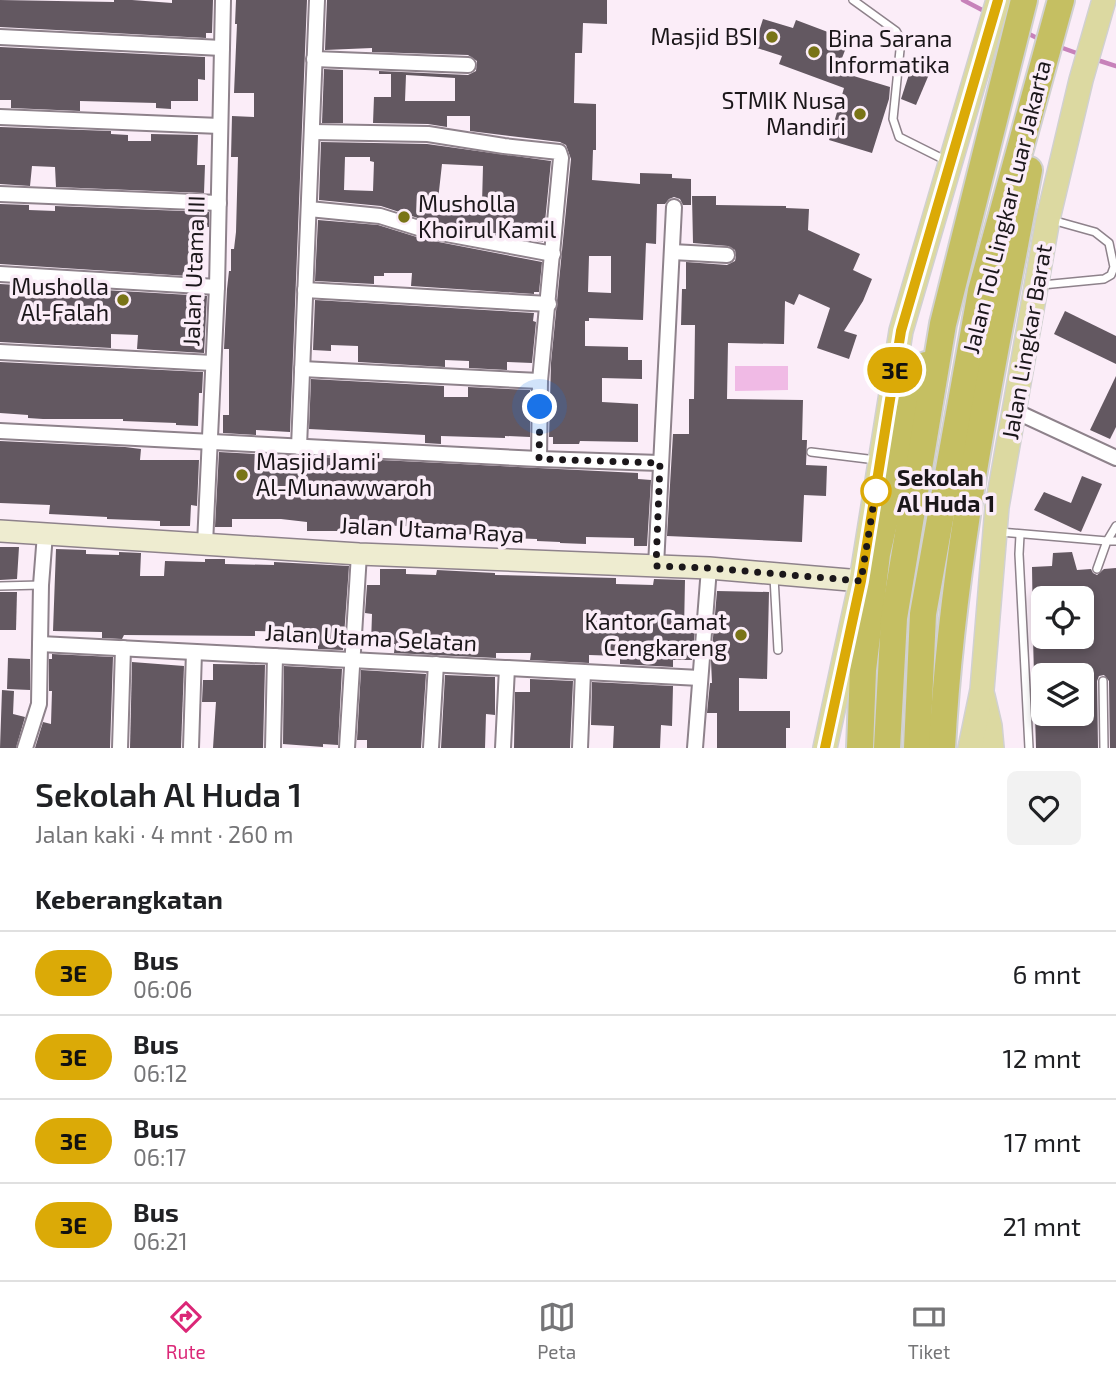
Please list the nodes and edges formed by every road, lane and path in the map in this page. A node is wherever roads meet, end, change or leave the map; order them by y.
1 (223, 0) edge
2 (317, 0) edge
3 (853, 0) edge
4 (998, 0) edge
5 (1024, 0) edge
6 (1060, 3) edge
7 (1108, 6) edge
8 (0, 37) edge
9 (222, 47) junction
10 (314, 59) junction
11 (468, 65) dead end
12 (0, 117) edge
13 (220, 126) junction
14 (312, 132) junction
15 (1020, 144) junction
16 (950, 162) junction
17 (0, 194) edge
18 (219, 203) junction
19 (674, 207) dead end
20 (309, 209) junction
21 (1048, 219) junction
22 (672, 252) junction
23 (553, 254) junction
24 (727, 255) dead end
25 (0, 274) edge
26 (1037, 286) junction
27 (217, 287) junction
28 (305, 290) junction
29 (549, 304) junction
30 (943, 324) junction
31 (0, 352) edge
32 (213, 363) junction
33 (302, 369) junction
34 (540, 381) junction
35 (1015, 411) junction
36 (0, 431) edge
37 (210, 440) junction
38 (299, 447) junction
39 (811, 452) dead end
40 (1116, 458) edge
41 (539, 459) junction
42 (880, 461) junction
43 (660, 463) junction
44 (1116, 526) edge
45 (0, 531) edge
46 (995, 531) junction
47 (45, 534) junction
48 (1020, 534) junction
49 (1107, 541) junction
50 (1116, 541) edge
51 (205, 544) junction
52 (359, 561) junction
53 (656, 566) junction
54 (709, 568) junction
55 (1097, 569) dead end
56 (774, 573) junction
57 (861, 581) junction
58 (41, 585) junction
59 (0, 586) edge
60 (40, 644) junction
61 (123, 648) junction
62 (778, 650) dead end
63 (194, 652) junction
64 (275, 656) junction
65 (354, 660) junction
66 (843, 660) junction
67 (436, 664) junction
68 (507, 668) junction
69 (583, 672) junction
70 (699, 678) junction
71 (1104, 681) dead end
72 (982, 690) junction
73 (25, 748) edge
74 (120, 748) edge
75 (191, 748) edge
76 (273, 748) edge
77 (347, 748) edge
78 (431, 748) edge
79 (503, 748) edge
80 (580, 748) edge
81 (695, 748) edge
82 (825, 748) edge
83 (833, 748) edge
84 (860, 748) edge
85 (887, 748) edge
86 (917, 748) edge
87 (942, 748) edge
88 (970, 748) edge
89 (992, 748) edge
90 (1029, 748) edge
91 (1104, 748) edge

1 - 9 street, Jalan Utama III
2 - 10 street
3 - 16 lane
4 - 16 main road
5 - 30 highway, Jalan Tol Lingkar Luar Jakarta
6 - 15 highway, Jalan Tol Lingkar Luar Jakarta
7 - 21 main road, Jalan Lingkar Barat
8 - 9 street
9 - 13 street, Jalan Utama III
10 - 11 street
10 - 14 street
12 - 13 street
13 - 18 street, Jalan Utama III
14 - 20 street
14 - 23 street
15 - 86 highway, Jalan Tol Lingkar Luar Jakarta
15 - 87 highway
16 - 42 main road
17 - 18 street
18 - 27 street, Jalan Utama III
19 - 22 street
20 - 23 street
20 - 28 street
21 - 26 main road, Jalan Lingkar Barat
21 - 26 lane
22 - 24 street
22 - 43 street
23 - 29 street
25 - 27 street
26 - 35 main road, Jalan Lingkar Barat
27 - 32 street, Jalan Utama III
28 - 29 street
28 - 33 street
29 - 34 street
30 - 84 highway
30 - 85 highway, Jalan Tol Lingkar Luar Jakarta
31 - 32 street
32 - 37 street, Jalan Utama III
33 - 34 street
33 - 38 street
34 - 41 street
35 - 40 street
35 - 46 main road, Jalan Lingkar Barat
36 - 37 street
37 - 38 street
37 - 51 street, Jalan Utama III
38 - 41 street
39 - 42 lane
41 - 43 street
42 - 57 main road
43 - 53 street
44 - 49 lane
45 - 47 main road, Jalan Utama Raya
46 - 48 lane
46 - 72 main road, Jalan Lingkar Barat
47 - 51 main road, Jalan Utama Raya
47 - 58 street
48 - 49 lane
48 - 90 lane
49 - 50 lane
49 - 55 lane
51 - 52 main road, Jalan Utama Raya
52 - 53 main road, Jalan Utama Raya
52 - 65 street
53 - 54 main road, Jalan Utama Raya
54 - 56 main road, Jalan Utama Raya
54 - 70 street
56 - 57 main road, Jalan Utama Raya
56 - 62 lane
57 - 66 main road
58 - 59 lane
58 - 60 street
60 - 61 street, Jalan Utama Selatan
60 - 73 street
61 - 63 street, Jalan Utama Selatan
61 - 74 street
63 - 64 street, Jalan Utama Selatan
63 - 75 street
64 - 65 street, Jalan Utama Selatan
64 - 76 street
65 - 67 street, Jalan Utama Selatan
65 - 77 street
66 - 82 main road
66 - 83 main road
67 - 68 street, Jalan Utama Selatan
67 - 78 street
68 - 69 street, Jalan Utama Selatan
68 - 79 street
69 - 70 street, Jalan Utama Selatan
69 - 80 street
70 - 81 street
71 - 91 lane
72 - 88 main road, Jalan Lingkar Barat
72 - 89 main road, Jalan Lingkar Barat

